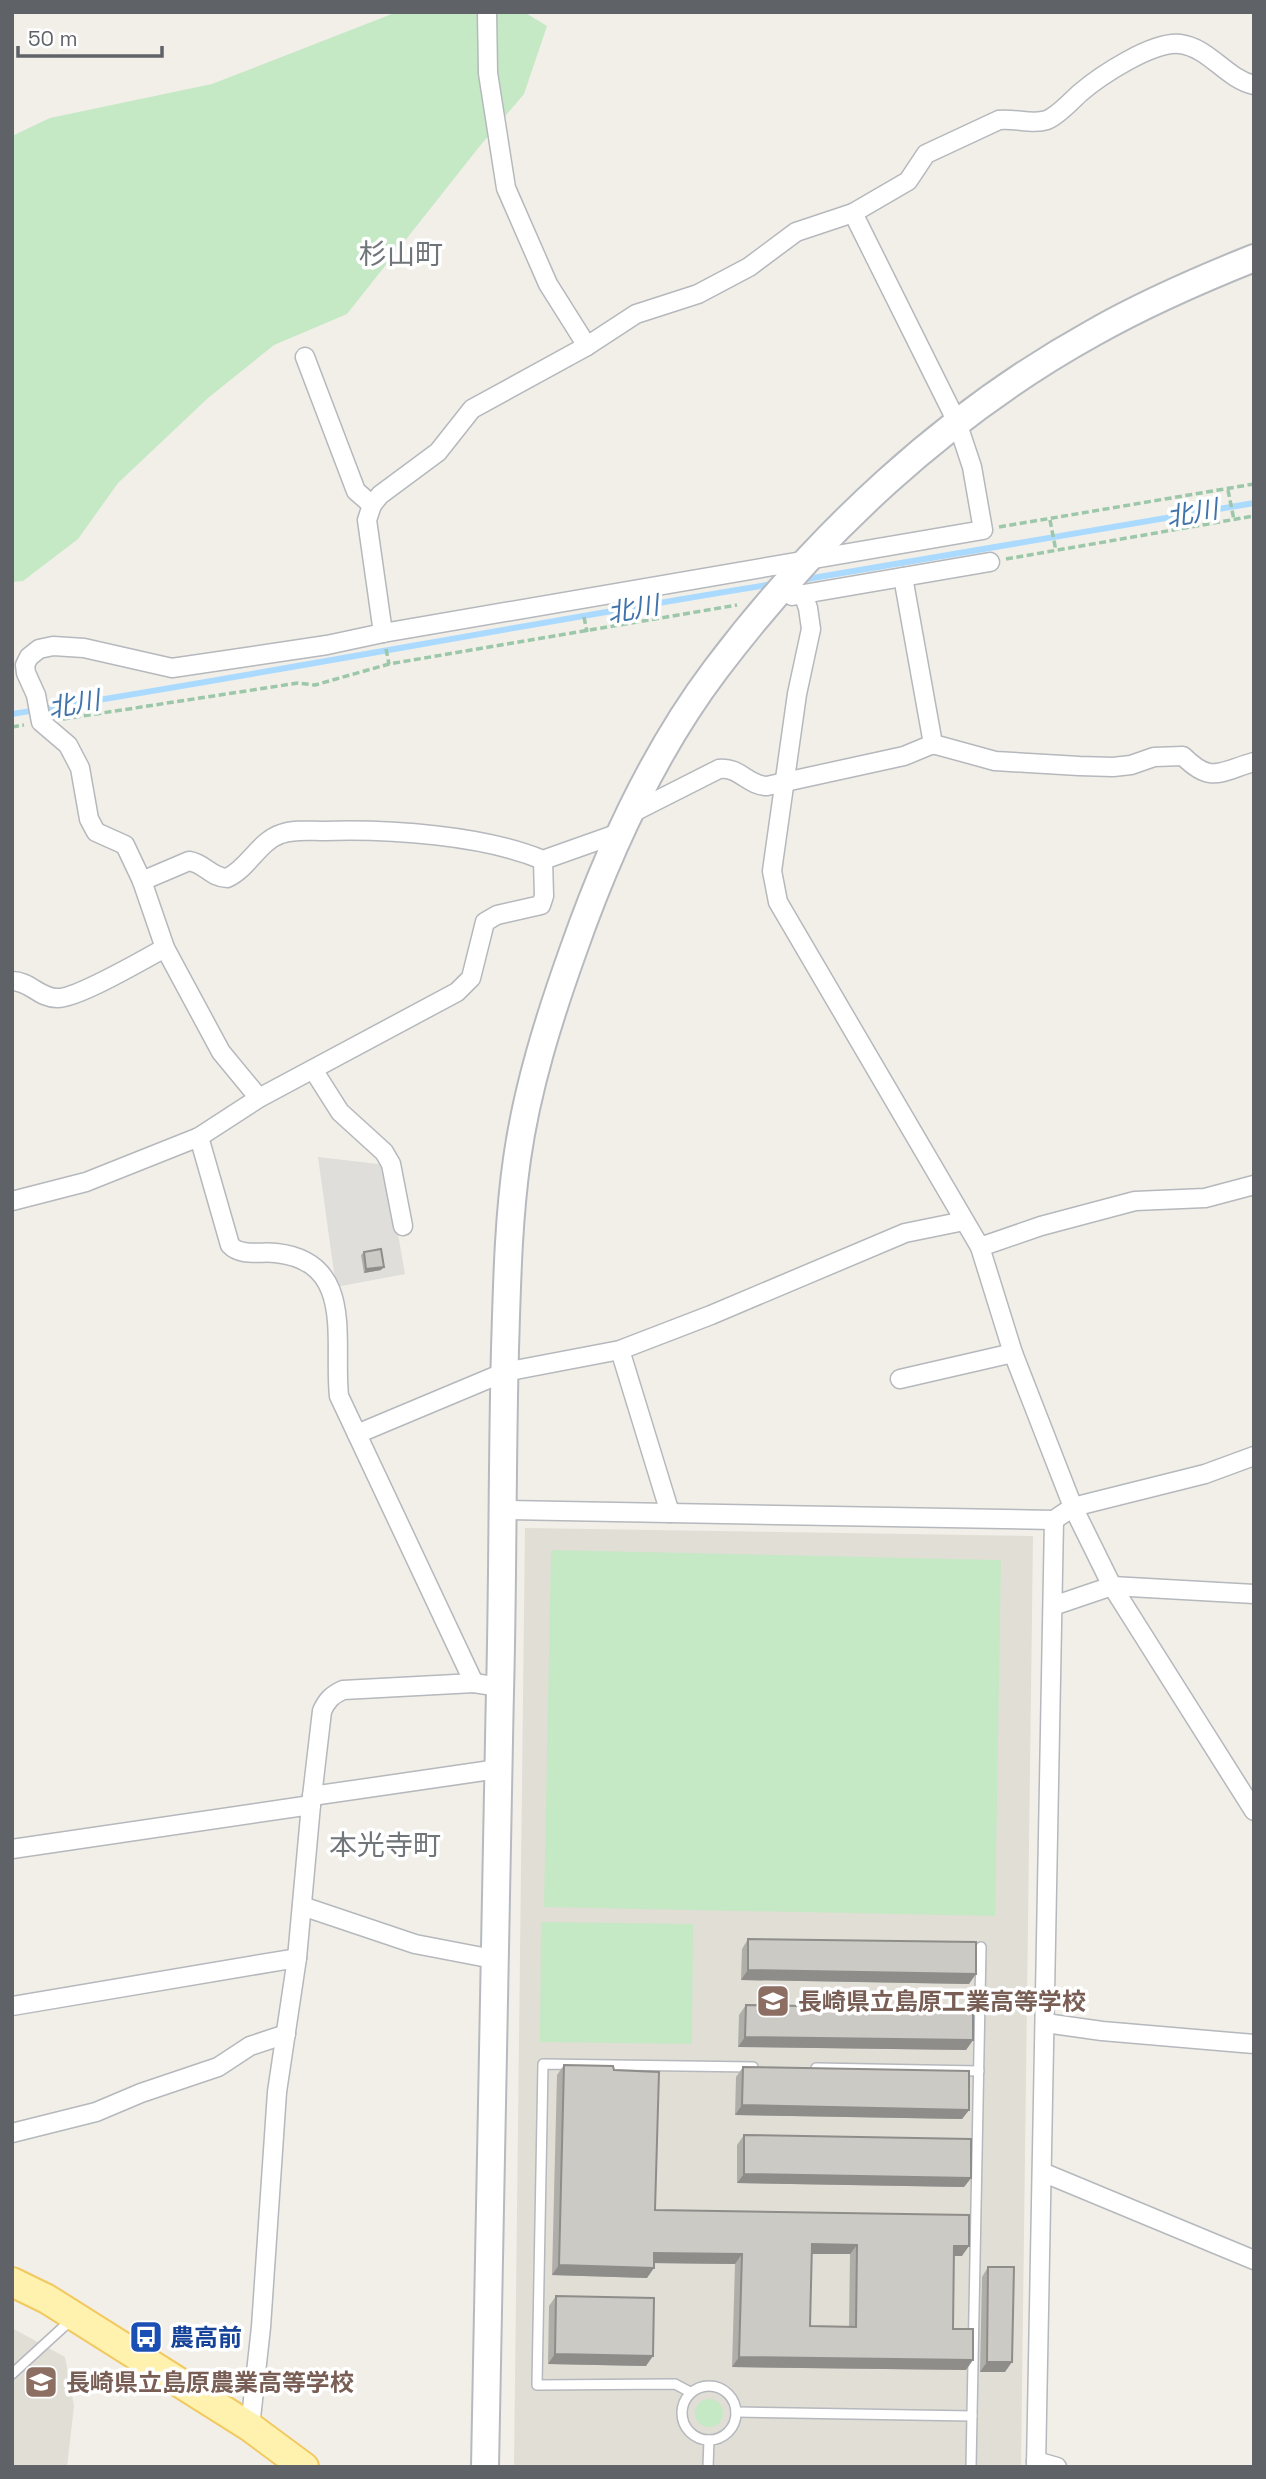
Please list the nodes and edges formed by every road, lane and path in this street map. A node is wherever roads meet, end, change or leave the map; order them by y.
1 (487, 12) edge
2 (1254, 85) edge
3 (853, 214) junction
4 (1254, 258) edge
5 (587, 346) junction
6 (305, 357) dead end
7 (957, 422) junction
8 (1254, 484) edge
9 (1228, 490) junction
10 (372, 505) junction
11 (1254, 516) edge
12 (1234, 520) junction
13 (1051, 522) junction
14 (983, 530) junction
15 (1055, 549) junction
16 (807, 561) junction
17 (990, 562) joint
18 (903, 577) junction
19 (787, 594) junction
20 (586, 626) dead end
21 (587, 632) junction
22 (383, 633) junction
23 (388, 659) dead end
24 (390, 664) junction
25 (19, 675) edge
26 (40, 719) junction
27 (933, 744) junction
28 (1254, 762) edge
29 (783, 782) junction
30 (627, 822) junction
31 (543, 860) junction
32 (142, 881) junction
33 (165, 948) junction
34 (12, 981) edge
35 (314, 1071) junction
36 (259, 1098) junction
37 (199, 1137) junction
38 (1254, 1185) edge
39 (12, 1201) edge
40 (964, 1221) junction
41 (403, 1226) dead end
42 (980, 1247) junction
43 (620, 1350) junction
44 (1013, 1353) junction
45 (505, 1373) junction
46 (900, 1379) dead end
47 (357, 1434) junction
48 (1254, 1456) edge
49 (1073, 1507) junction
50 (502, 1510) junction
51 (670, 1513) junction
52 (1054, 1520) junction
53 (1112, 1586) junction
54 (1254, 1594) edge
55 (1052, 1606) junction
56 (474, 1683) junction
57 (500, 1686) junction
58 (498, 1769) junction
59 (311, 1801) junction
60 (1254, 1811) edge
61 (12, 1849) edge
62 (302, 1906) junction
63 (981, 1947) dead end
64 (297, 1958) junction
65 (493, 1959) junction
66 (12, 2006) edge
67 (1045, 2023) junction
68 (286, 2034) junction
69 (1254, 2044) edge
70 (761, 2067) edge
71 (802, 2068) edge
72 (979, 2071) junction
73 (12, 2133) edge
74 (1042, 2172) junction
75 (1254, 2260) edge
76 (12, 2282) edge
77 (75, 2317) junction
78 (12, 2374) edge
79 (690, 2392) junction
80 (736, 2412) junction
81 (972, 2416) junction
82 (250, 2427) junction
83 (709, 2440) junction
84 (1036, 2464) edge
85 (304, 2467) edge
86 (485, 2467) edge
87 (708, 2467) edge
88 (971, 2467) edge
89 (1057, 2467) edge

1 - 5 street
2 - 3 street
3 - 5 street
3 - 7 street
4 - 7 street
5 - 10 street
6 - 10 street
7 - 14 street
7 - 16 street
8 - 9 path
9 - 12 path
9 - 13 path
10 - 22 street
11 - 12 path
12 - 15 path
13 - 14 path
13 - 15 path
14 - 16 street
15 - 17 path
16 - 19 street
16 - 22 street
17 - 18 street
18 - 19 street
18 - 27 street
19 - 21 path
19 - 29 street
19 - 30 street
20 - 21 path
21 - 24 path
22 - 25 street
23 - 24 path
24 - 26 path
25 - 26 street
26 - 32 street
27 - 28 street
27 - 29 street
29 - 30 street
29 - 40 street
30 - 31 street
30 - 45 street
31 - 32 street
31 - 35 street
32 - 33 street
33 - 34 street
33 - 36 street
35 - 36 street
35 - 41 street
36 - 37 street
37 - 39 street
37 - 47 street
38 - 42 street
40 - 42 street
40 - 43 street
42 - 44 street
43 - 45 street
43 - 51 street
44 - 46 street
44 - 49 street
45 - 47 street
45 - 50 street
47 - 56 street
48 - 49 street
49 - 52 street
49 - 53 street
50 - 51 street
50 - 57 street
51 - 52 street
52 - 55 street
53 - 54 street
53 - 55 street
53 - 60 street
55 - 67 street
56 - 57 street
56 - 59 street
57 - 58 street
58 - 59 street
58 - 65 street
59 - 61 street
59 - 62 street
62 - 64 street
62 - 65 street
63 - 72 lane
64 - 66 street
64 - 68 street
65 - 86 street
67 - 69 street
67 - 74 street
68 - 73 street
68 - 82 street
70 - 79 lane
71 - 72 lane
72 - 81 lane
74 - 75 street
74 - 84 street
76 - 77 main road
77 - 78 lane
77 - 82 main road
79 - 80 lane
79 - 83 lane
80 - 81 lane
80 - 83 lane
81 - 88 lane
82 - 85 main road
83 - 87 lane
84 - 89 street

